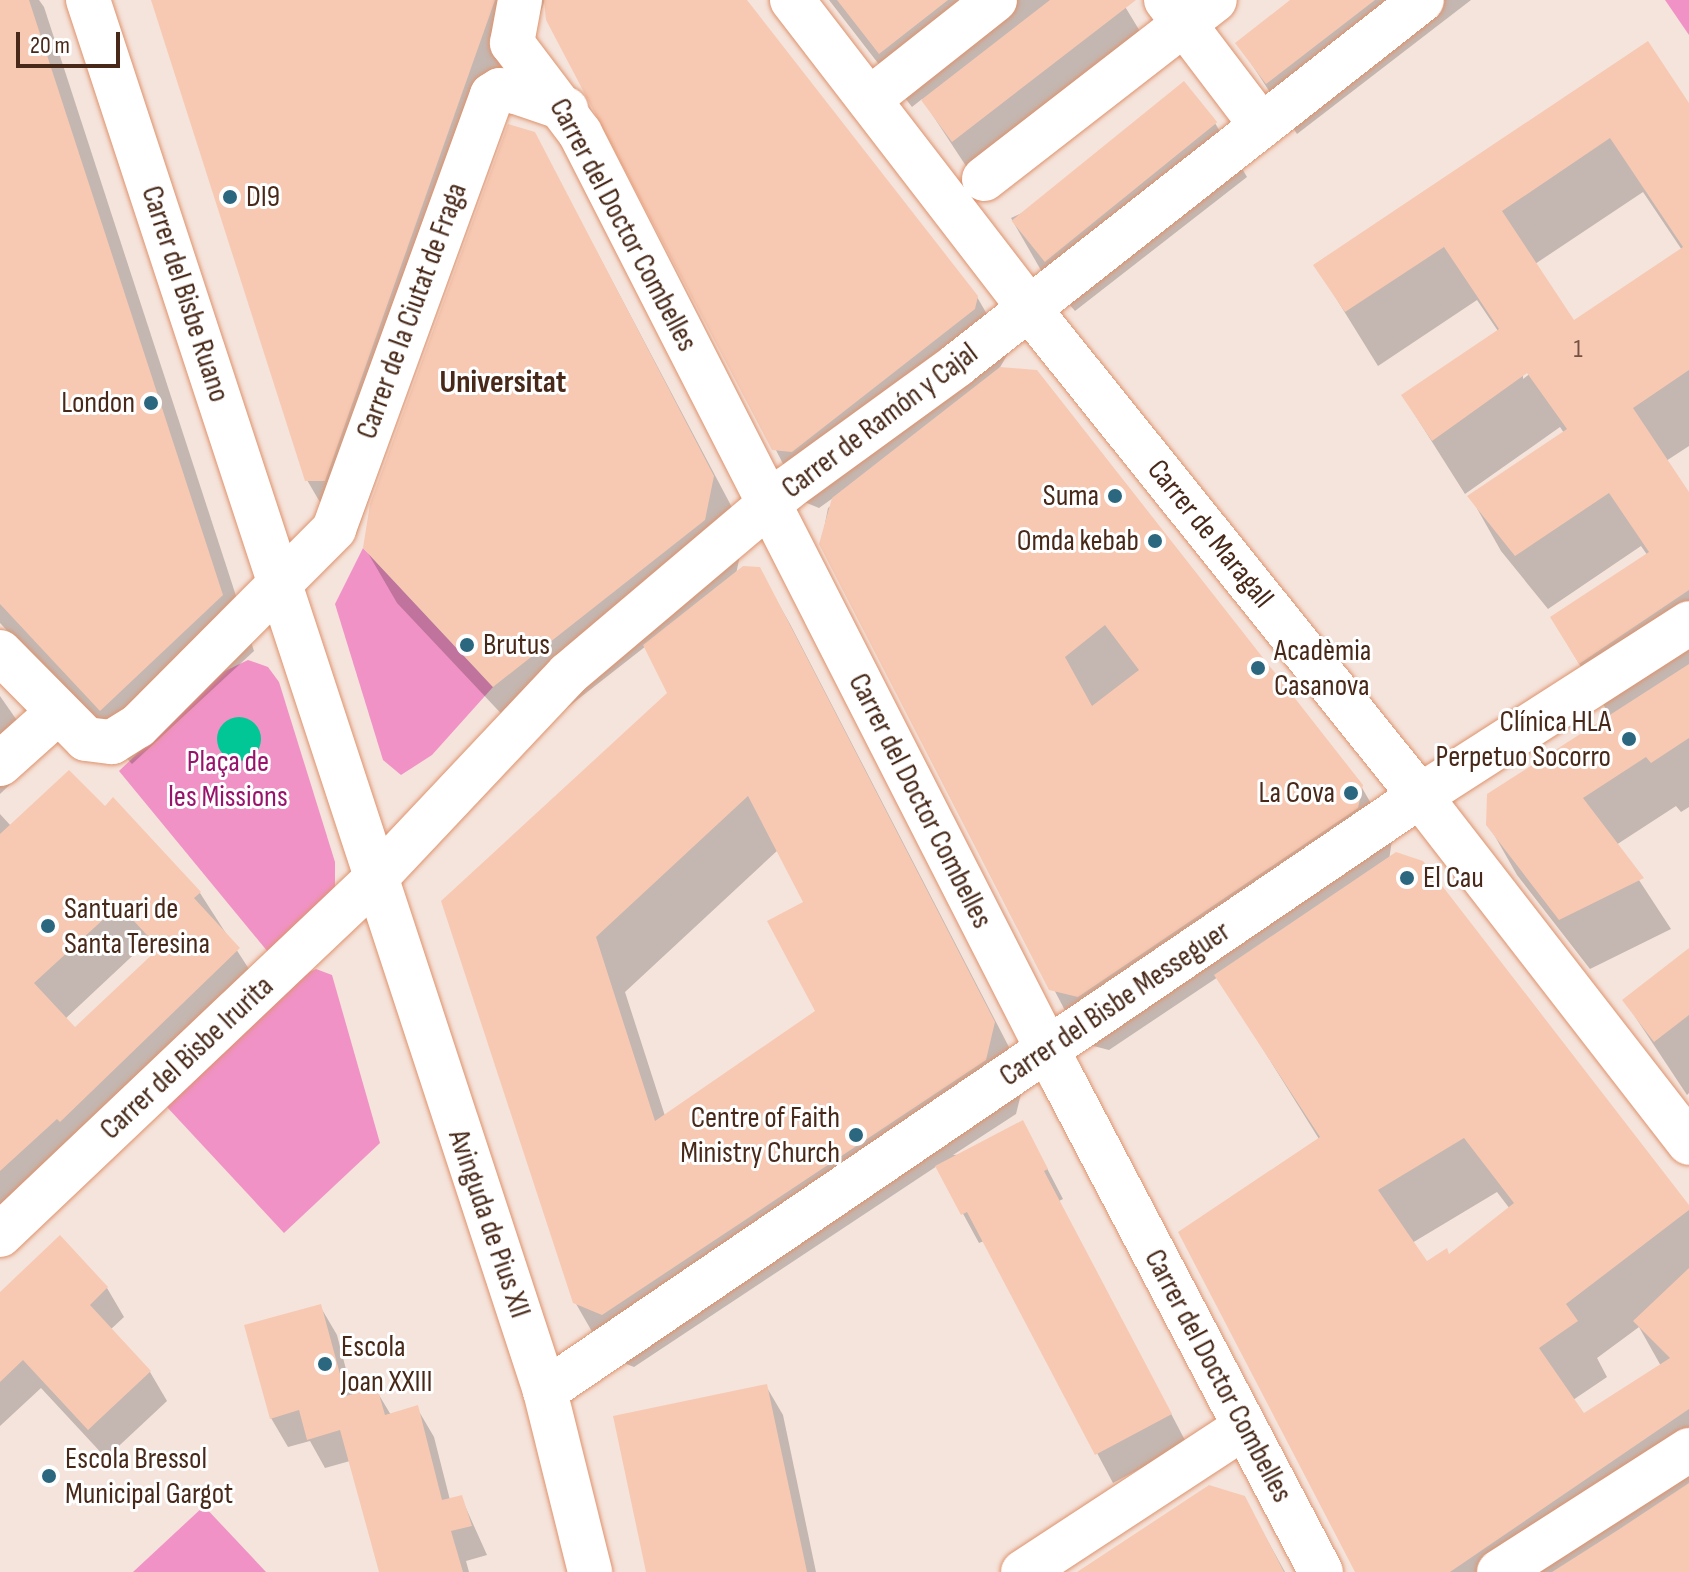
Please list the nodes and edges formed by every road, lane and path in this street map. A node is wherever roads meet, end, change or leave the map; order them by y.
1 (88, 0) edge
2 (792, 0) edge
3 (995, 0) edge
4 (1422, 0) edge
5 (1188, 8) edge
6 (515, 18) edge
7 (871, 98) junction
8 (566, 109) junction
9 (1261, 125) junction
10 (984, 179) dead end
11 (1029, 308) junction
12 (768, 505) junction
13 (282, 587) junction
14 (1689, 623) edge
15 (0, 652) edge
16 (72, 726) junction
17 (0, 764) edge
18 (1420, 796) junction
19 (373, 881) junction
20 (1047, 1049) junction
21 (1689, 1143) edge
22 (0, 1235) edge
23 (545, 1391) junction
24 (1243, 1428) junction
25 (1689, 1450) edge
26 (590, 1572) edge
27 (1023, 1572) edge
28 (1321, 1572) edge
29 (1499, 1572) edge

1 - 13 street, Carrer del Bisbe Ruano
2 - 7 street, Carrer de Maragall
3 - 7 street
4 - 9 street, Carrer de Ramón y Cajal
5 - 9 street
5 - 10 street
6 - 8 street, Carrer del Doctor Combelles
7 - 11 street, Carrer de Maragall
8 - 12 street, Carrer del Doctor Combelles
8 - 13 street, Carrer de la Ciutat de Fraga
9 - 11 street, Carrer de Ramón y Cajal
11 - 12 street, Carrer de Ramón y Cajal
11 - 18 street, Carrer de Maragall
12 - 19 street, Carrer de Ramón y Cajal
12 - 20 street, Carrer del Doctor Combelles
13 - 16 street
13 - 19 street
14 - 18 street, Carrer del Bisbe Messeguer
15 - 16 street
16 - 17 street
18 - 20 street, Carrer del Bisbe Messeguer
18 - 21 street, Carrer de Maragall
19 - 22 street, Carrer del Bisbe Irurita
19 - 23 street, Avinguda de Pius XII
20 - 23 street, Carrer del Bisbe Messeguer
20 - 24 street, Carrer del Doctor Combelles
23 - 26 street, Avinguda de Pius XII
24 - 27 street
24 - 28 street, Carrer del Doctor Combelles
25 - 29 street

